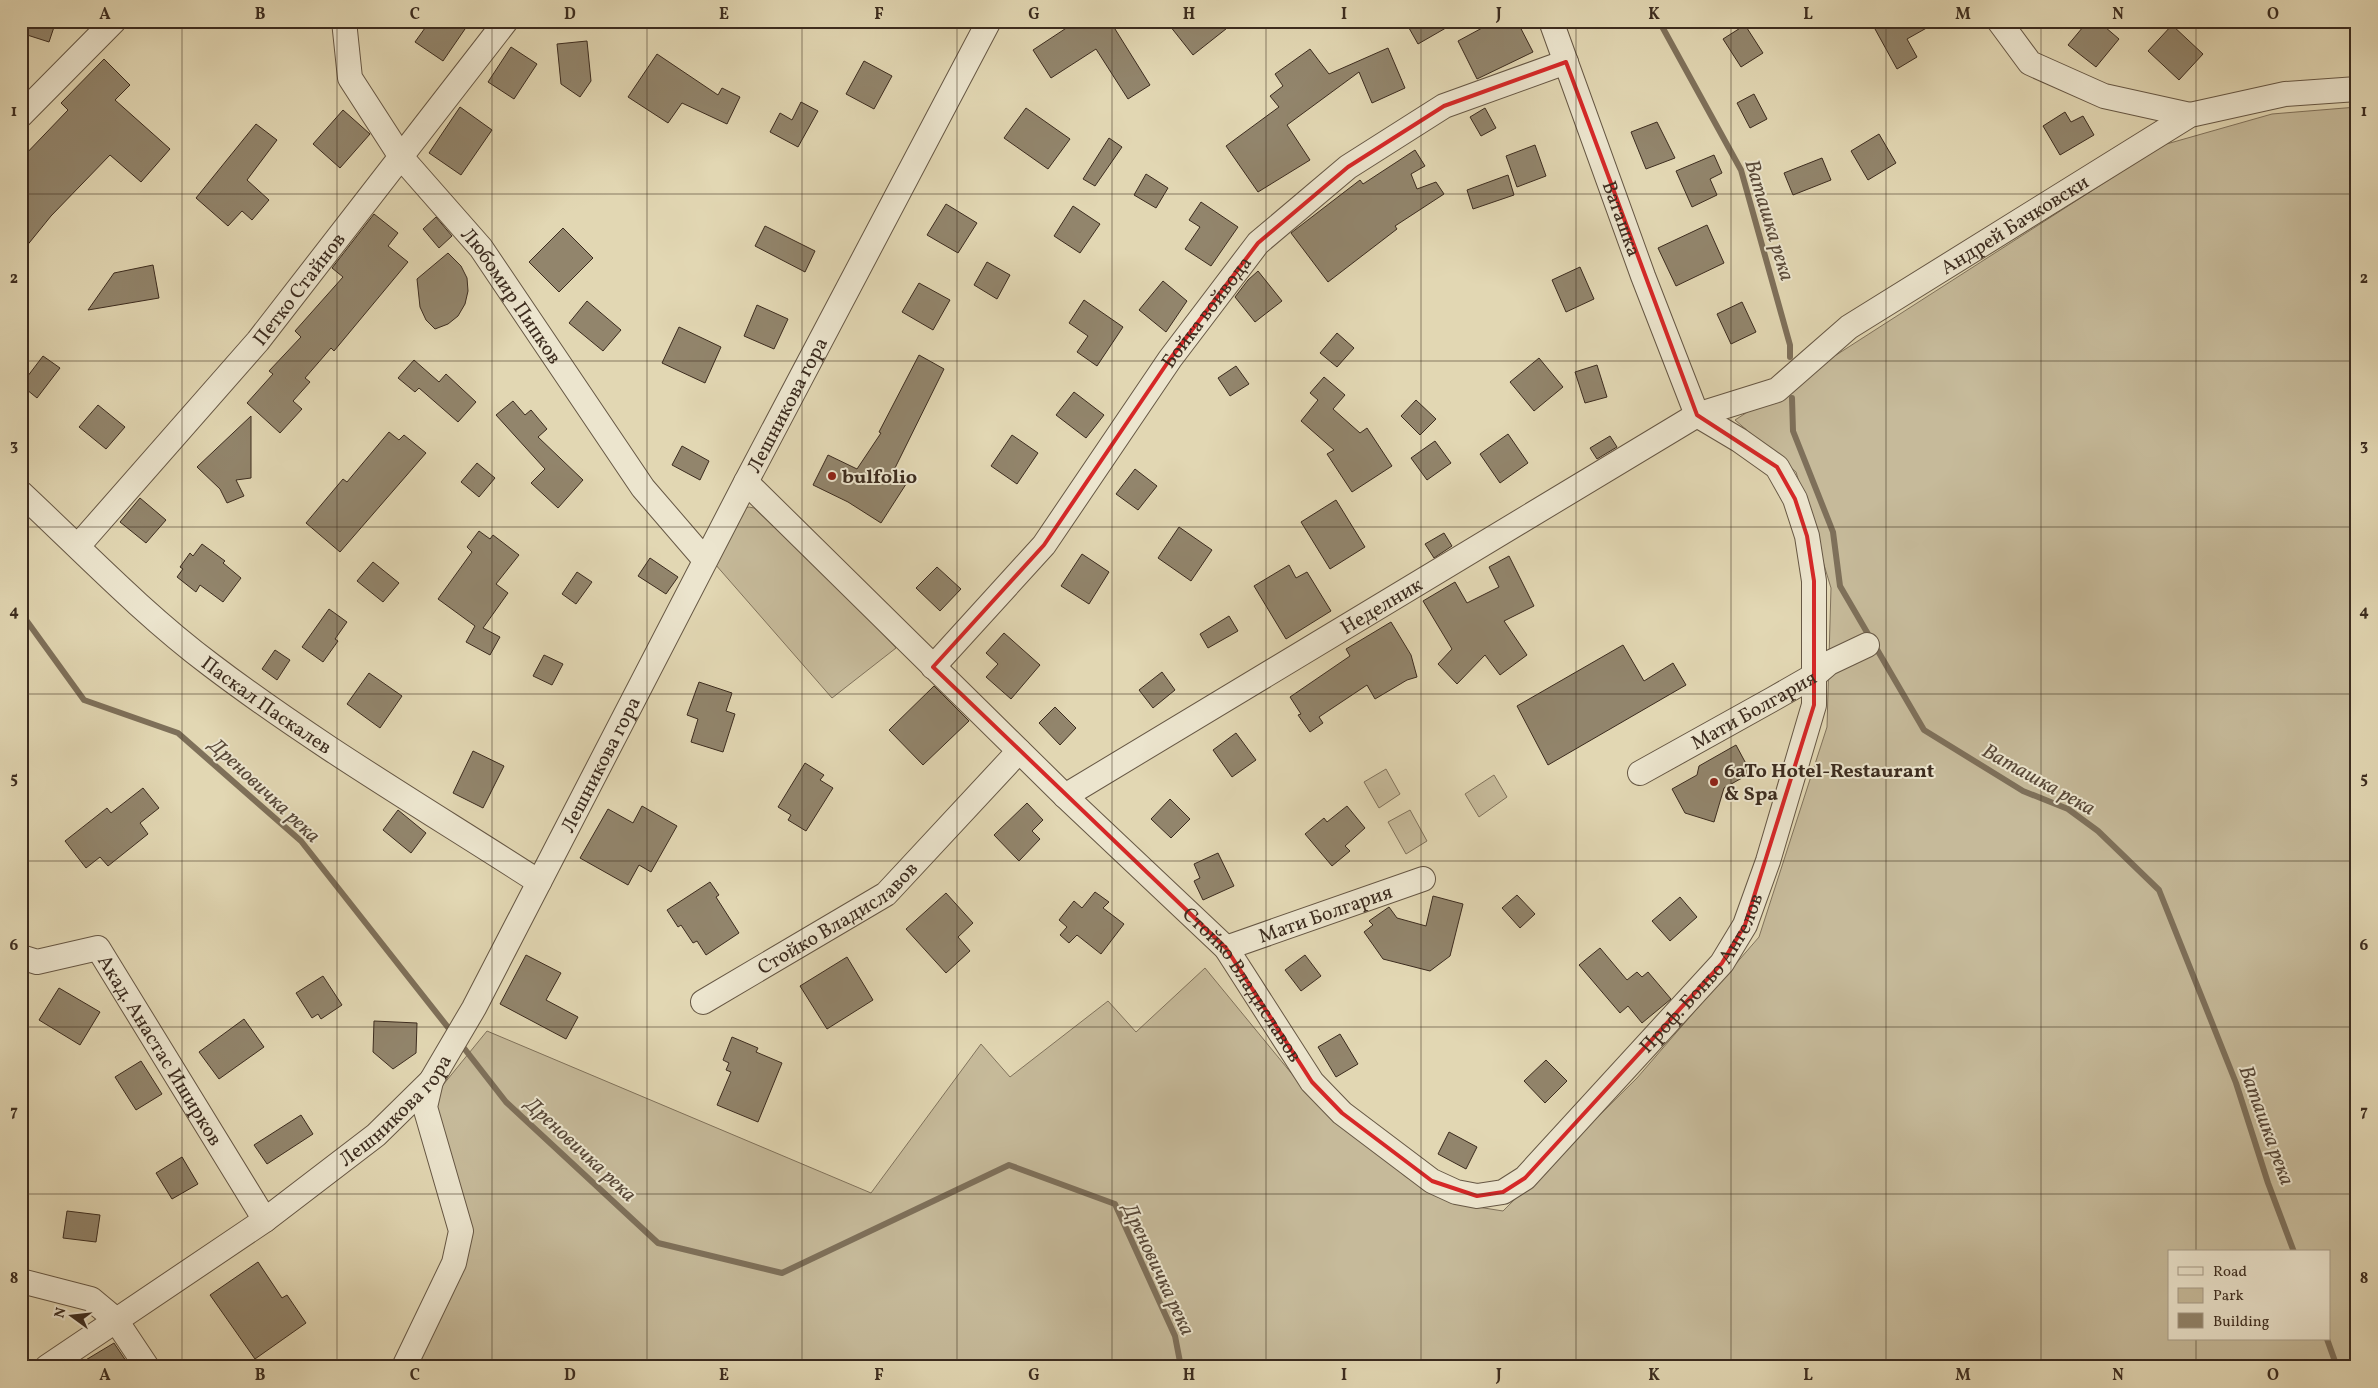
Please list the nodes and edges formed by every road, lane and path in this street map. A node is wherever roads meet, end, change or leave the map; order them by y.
1 (114, 21) edge
2 (344, 21) edge
3 (506, 21) edge
4 (1551, 21) edge
5 (1999, 21) edge
6 (990, 22) edge
7 (1566, 62) junction
8 (2357, 90) edge
9 (21, 115) edge
10 (2190, 115) junction
11 (401, 157) junction
12 (1697, 415) junction
13 (746, 482) junction
14 (21, 492) edge
15 (78, 546) junction
16 (705, 560) junction
17 (1866, 645) dead end
18 (933, 667) junction
19 (1815, 674) junction
20 (1019, 751) junction
21 (1640, 774) dead end
22 (1065, 796) junction
23 (1423, 879) dead end
24 (538, 882) junction
25 (1226, 948) junction
26 (21, 957) edge
27 (703, 1002) dead end
28 (431, 1081) junction
29 (1477, 1196) joint
30 (265, 1220) junction
31 (21, 1281) edge
32 (115, 1319) junction
33 (47, 1367) edge
34 (147, 1367) edge
35 (404, 1367) edge

1 - 9 street
2 - 11 street, Любомир Пипков
3 - 11 street, Петко Стайнов
4 - 7 street, Ваташка
5 - 10 street
6 - 13 street, Лешникова гора
7 - 12 street, Ваташка
7 - 18 street, Бойка войвода
8 - 10 street, Андрей Бачковски
10 - 12 street, Андрей Бачковски
11 - 15 street, Петко Стайнов
11 - 16 street, Любомир Пипков
12 - 19 street, Проф. Боньо Ангелов
12 - 22 street, Неделник
13 - 16 street, Лешникова гора
13 - 18 street, Стойко Владиславов
14 - 15 street, Паскал Паскалев
15 - 24 street, Паскал Паскалев
16 - 24 street, Лешникова гора
17 - 19 street, Мати Болгария
18 - 20 street, Стойко Владиславов
19 - 21 street, Мати Болгария
19 - 29 street, Проф. Боньо Ангелов
20 - 22 street, Стойко Владиславов
20 - 27 street, Стойко Владиславов
22 - 25 street, Стойко Владиславов
23 - 25 street, Мати Болгария
24 - 28 street, Лешникова гора
25 - 29 street, Стойко Владиславов
26 - 30 street, Акад. Анастас Иширков
28 - 30 street, Лешникова гора
28 - 35 street
30 - 32 street, Лешникова гора
31 - 32 street
32 - 33 street, Лешникова гора
32 - 34 street

